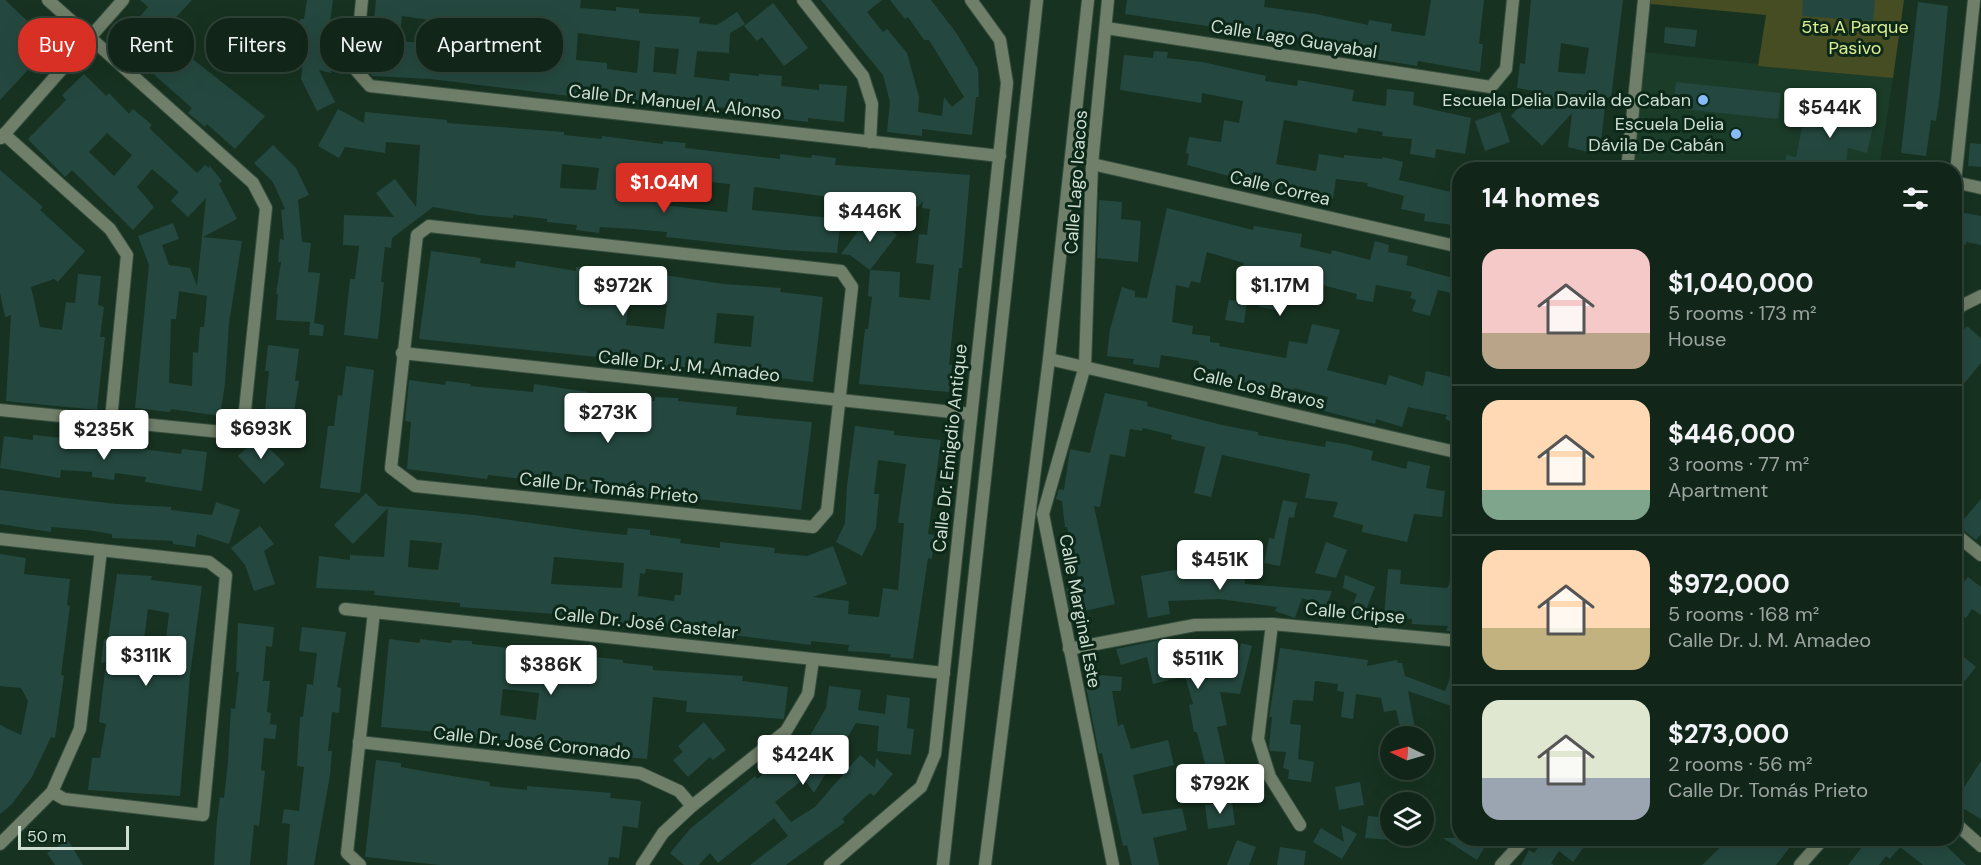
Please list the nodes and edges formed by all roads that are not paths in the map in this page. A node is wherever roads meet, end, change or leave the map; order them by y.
1 (48, 0) edge
2 (123, 0) edge
3 (362, 0) edge
4 (803, 0) edge
5 (971, 0) edge
6 (1037, 0) edge
7 (1088, 0) edge
8 (1108, 0) edge
9 (1513, 0) edge
10 (1644, 0) edge
11 (1974, 0) edge
12 (68, 18) edge
13 (1106, 28) junction
14 (96, 30) edge
15 (96, 42) edge
16 (59, 72) edge
17 (2, 136) edge
18 (870, 142) junction
19 (1000, 156) junction
20 (1628, 161) dead end
21 (1957, 162) edge
22 (1092, 165) junction
23 (1962, 184) edge
24 (1981, 188) edge
25 (1452, 245) edge
26 (1981, 296) edge
27 (1962, 306) edge
28 (402, 353) junction
29 (1049, 359) junction
30 (1084, 366) junction
31 (840, 401) junction
32 (0, 410) edge
33 (972, 414) junction
34 (111, 419) junction
35 (1452, 451) edge
36 (0, 539) edge
37 (1962, 540) edge
38 (101, 550) junction
39 (1981, 555) edge
40 (345, 609) dead end
41 (374, 612) junction
42 (1272, 624) junction
43 (1452, 640) edge
44 (1069, 649) junction
45 (813, 660) junction
46 (944, 673) junction
47 (359, 742) junction
48 (52, 792) junction
49 (692, 806) junction
50 (1300, 825) dead end
51 (1962, 829) edge
52 (0, 844) edge
53 (1519, 846) edge
54 (1817, 846) edge
55 (1981, 846) edge
56 (360, 865) edge
57 (642, 865) edge
58 (830, 865) edge
59 (943, 865) edge
60 (985, 865) edge
61 (1113, 865) edge
62 (1501, 865) edge
63 (1800, 865) edge

1 - 12 street
2 - 14 street
3 - 18 street, Calle Dr. Manuel A. Alonso
4 - 18 street
5 - 19 street, Calle Dr. Emigdio Antique
6 - 59 street
7 - 29 street
8 - 13 street, Calle Lago Icacos
9 - 13 street, Calle Lago Guayabal
10 - 20 street
11 - 21 street
13 - 22 street, Calle Lago Icacos
15 - 34 street
16 - 17 street
17 - 34 street
18 - 19 street, Calle Dr. Manuel A. Alonso
19 - 33 street, Calle Dr. Emigdio Antique
22 - 25 street, Calle Correa
22 - 30 street, Calle Lago Icacos
23 - 24 street
26 - 27 street
28 - 31 street, Calle Dr. J. M. Amadeo
28 - 31 street, Calle Dr. Tomás Prieto
28 - 31 street
29 - 30 street, Calle Los Bravos
29 - 60 street
30 - 35 street, Calle Los Bravos
30 - 44 street, Calle Marginal Este
31 - 33 street, Calle Dr. J. M. Amadeo
32 - 34 street
33 - 46 street, Calle Dr. Emigdio Antique
36 - 38 street
37 - 39 street
38 - 48 street
38 - 48 street
40 - 41 street, Calle Dr. José Castelar
41 - 45 street, Calle Dr. José Castelar
41 - 47 street
42 - 43 street, Calle Cripse
42 - 44 street, Calle Cripse
42 - 50 street
44 - 61 street, Calle Marginal Este
45 - 46 street, Calle Dr. José Castelar
45 - 49 street
46 - 58 street, Calle Dr. Emigdio Antique
47 - 49 street, Calle Dr. José Coronado
47 - 56 street
48 - 52 street
49 - 57 street
51 - 55 street
53 - 62 street
54 - 63 street

